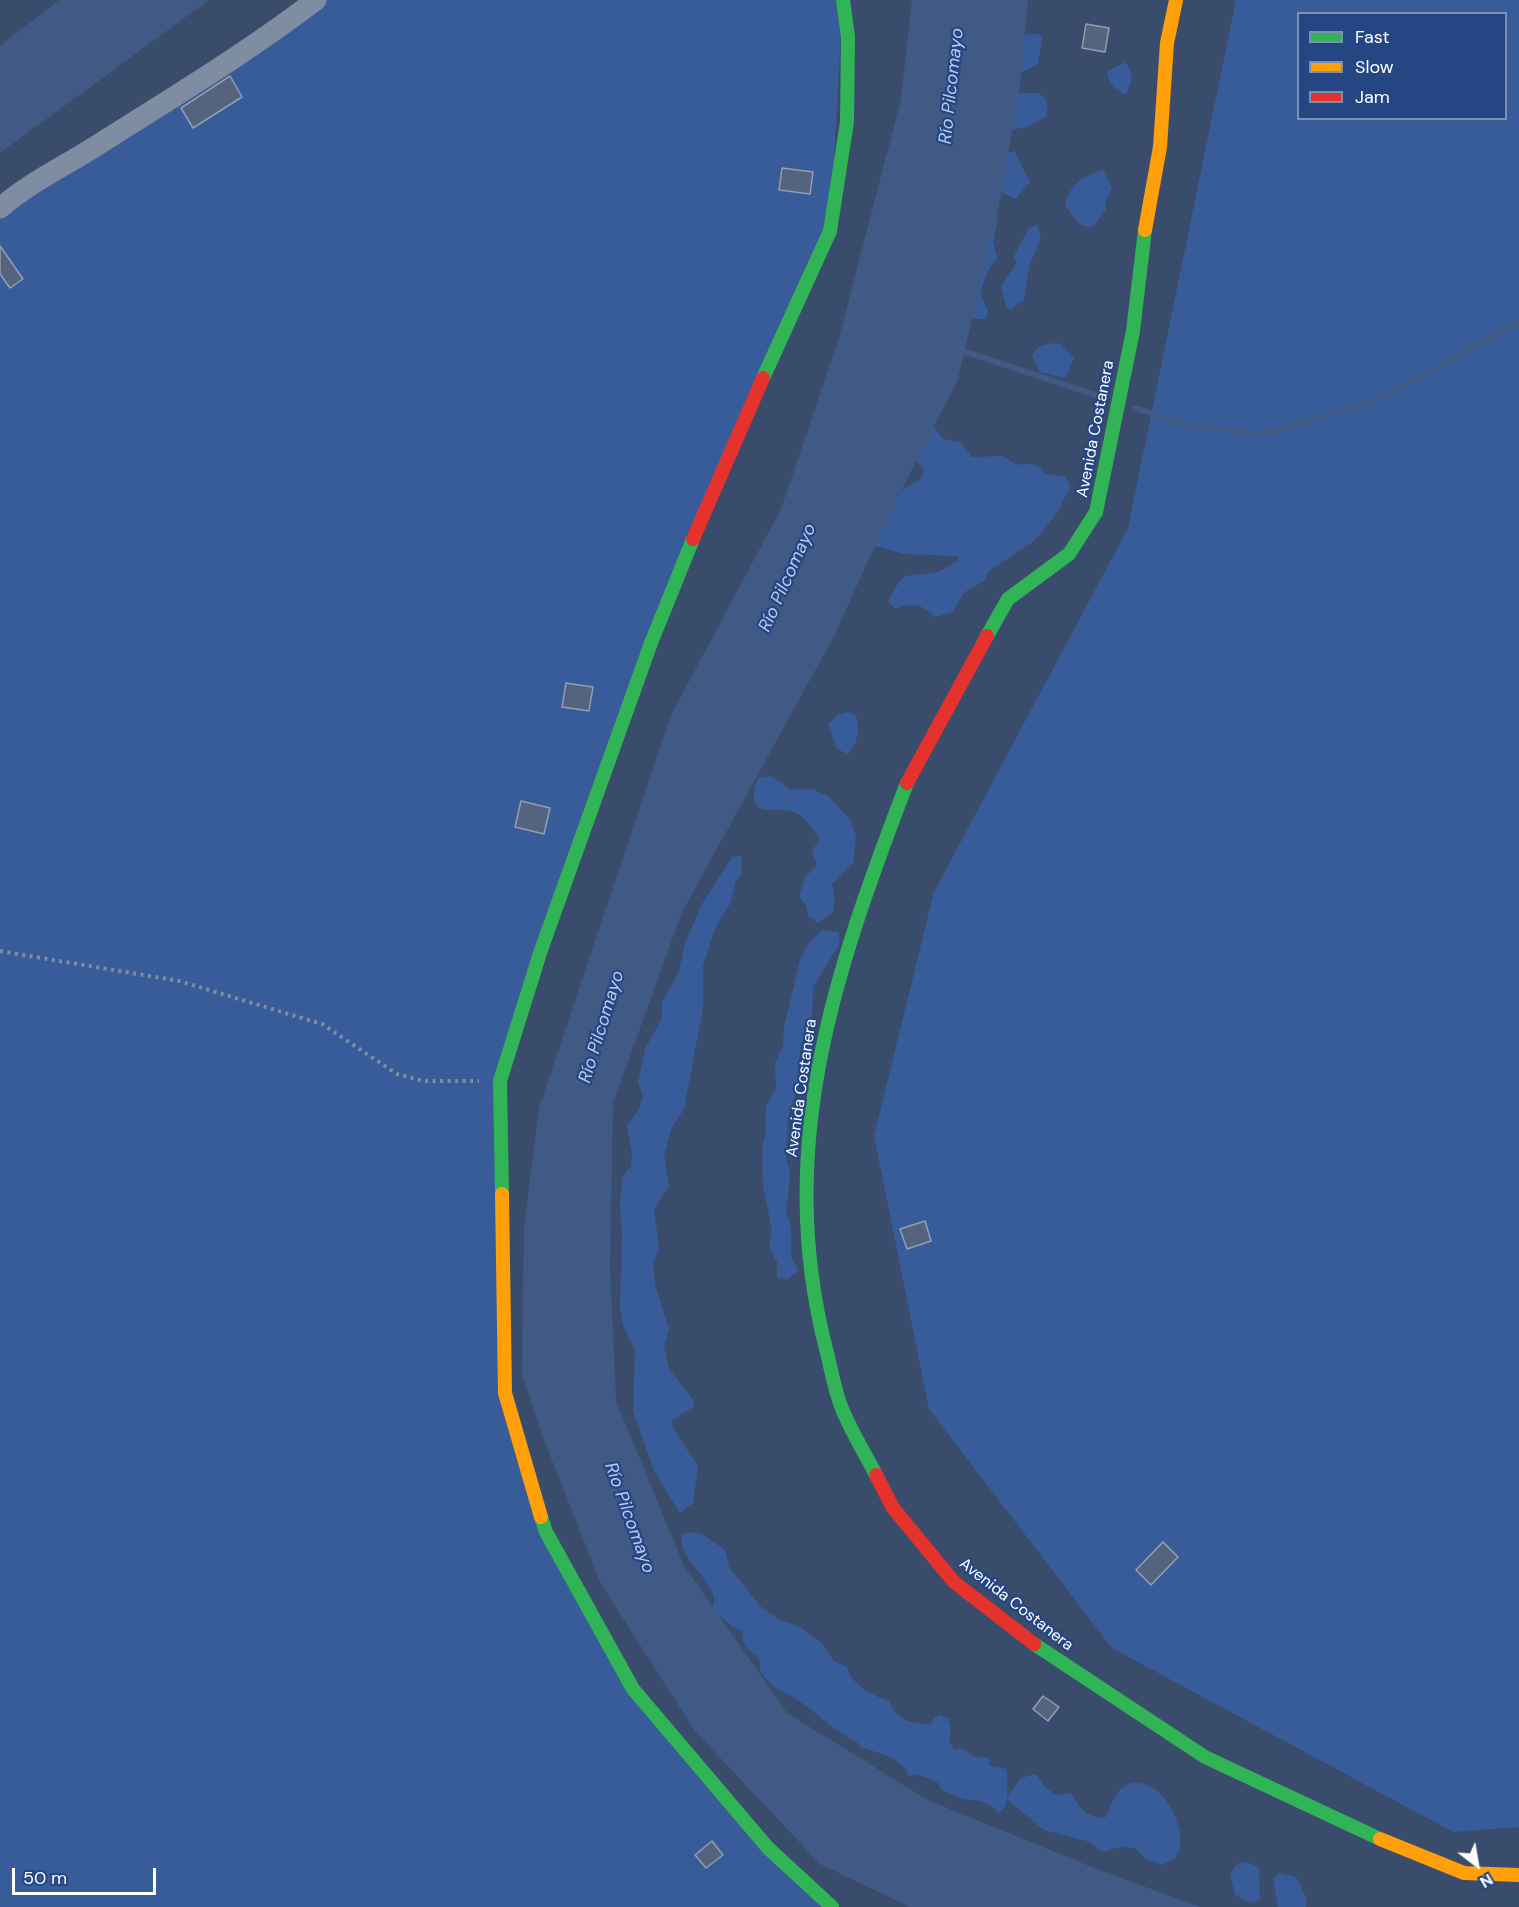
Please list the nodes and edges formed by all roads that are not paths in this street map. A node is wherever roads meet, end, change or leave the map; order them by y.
1 (316, 0) edge
2 (843, 0) edge
3 (1176, 0) edge
4 (0, 207) edge
5 (1519, 1875) edge
6 (832, 1907) edge

1 - 4 street
2 - 6 street
3 - 5 street, Avenida Costanera

